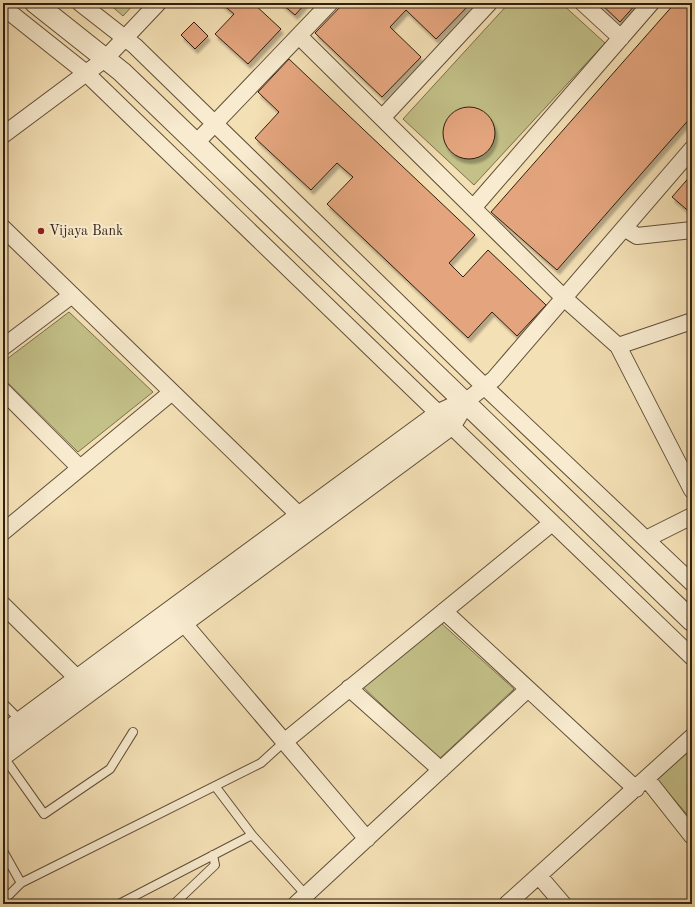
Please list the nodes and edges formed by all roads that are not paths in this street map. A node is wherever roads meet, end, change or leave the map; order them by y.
1 (35, 3) edge
2 (80, 3) edge
3 (158, 3) edge
4 (330, 3) edge
5 (489, 3) edge
6 (583, 3) edge
7 (651, 3) edge
8 (3, 7) edge
9 (299, 36) junction
10 (125, 38) junction
11 (621, 38) junction
12 (105, 59) junction
13 (86, 72) junction
14 (382, 118) junction
15 (215, 124) junction
16 (3, 134) edge
17 (196, 143) junction
18 (692, 149) edge
19 (473, 208) junction
20 (3, 228) edge
21 (624, 228) junction
22 (692, 230) edge
23 (72, 295) junction
24 (564, 298) junction
25 (692, 320) edge
26 (618, 346) junction
27 (3, 347) edge
28 (485, 387) junction
29 (3, 391) edge
30 (172, 392) junction
31 (465, 402) junction
32 (445, 420) junction
33 (80, 468) junction
34 (692, 490) edge
35 (300, 516) junction
36 (692, 516) edge
37 (552, 523) junction
38 (3, 532) edge
39 (646, 539) junction
40 (692, 583) edge
41 (3, 605) edge
42 (444, 611) junction
43 (178, 616) junction
44 (692, 621) edge
45 (692, 657) edge
46 (78, 679) junction
47 (350, 688) junction
48 (528, 688) junction
49 (3, 703) edge
50 (21, 722) junction
51 (133, 732) dead end
52 (3, 735) edge
53 (692, 738) edge
54 (284, 742) junction
55 (3, 755) edge
56 (441, 770) junction
57 (642, 784) junction
58 (215, 786) junction
59 (252, 835) junction
60 (692, 836) edge
61 (367, 839) junction
62 (213, 855) junction
63 (4, 856) edge
64 (539, 876) junction
65 (20, 883) junction
66 (301, 899) edge
67 (3, 901) edge
68 (119, 904) edge
69 (174, 904) edge
70 (507, 904) edge
71 (563, 904) edge

1 - 12 street
2 - 10 street
3 - 10 street
4 - 9 street
5 - 14 street
6 - 11 street
7 - 11 street
8 - 13 street
9 - 14 street
9 - 15 street
10 - 12 street
10 - 15 street
11 - 19 street
12 - 13 street
12 - 17 street
13 - 16 street
13 - 32 street
14 - 19 street
15 - 17 street
15 - 28 street
17 - 31 street
18 - 21 street
19 - 24 street
20 - 23 street
21 - 22 street
21 - 24 street
23 - 27 street
23 - 30 street
24 - 26 street
24 - 28 street
25 - 26 street
26 - 34 street
28 - 31 street
28 - 39 street
29 - 33 street
30 - 33 street
30 - 35 street
31 - 32 street
31 - 44 street
32 - 35 street
32 - 37 street
32 - 43 street
33 - 38 street
35 - 43 street
36 - 39 street
37 - 42 street
37 - 45 street
39 - 40 street
41 - 46 street
42 - 47 street
42 - 48 street
43 - 46 street
43 - 54 street
43 - 55 street
46 - 50 street
47 - 54 street
47 - 56 street
48 - 56 street
48 - 57 street
49 - 50 lane
50 - 52 street
51 - 55 lane
53 - 57 street
54 - 58 lane
54 - 61 street
56 - 61 street
57 - 60 street
57 - 64 street
58 - 59 lane
58 - 65 lane
59 - 62 lane
59 - 66 lane
61 - 66 street
62 - 68 lane
62 - 69 lane
63 - 65 lane
64 - 70 street
64 - 71 street
65 - 67 lane

